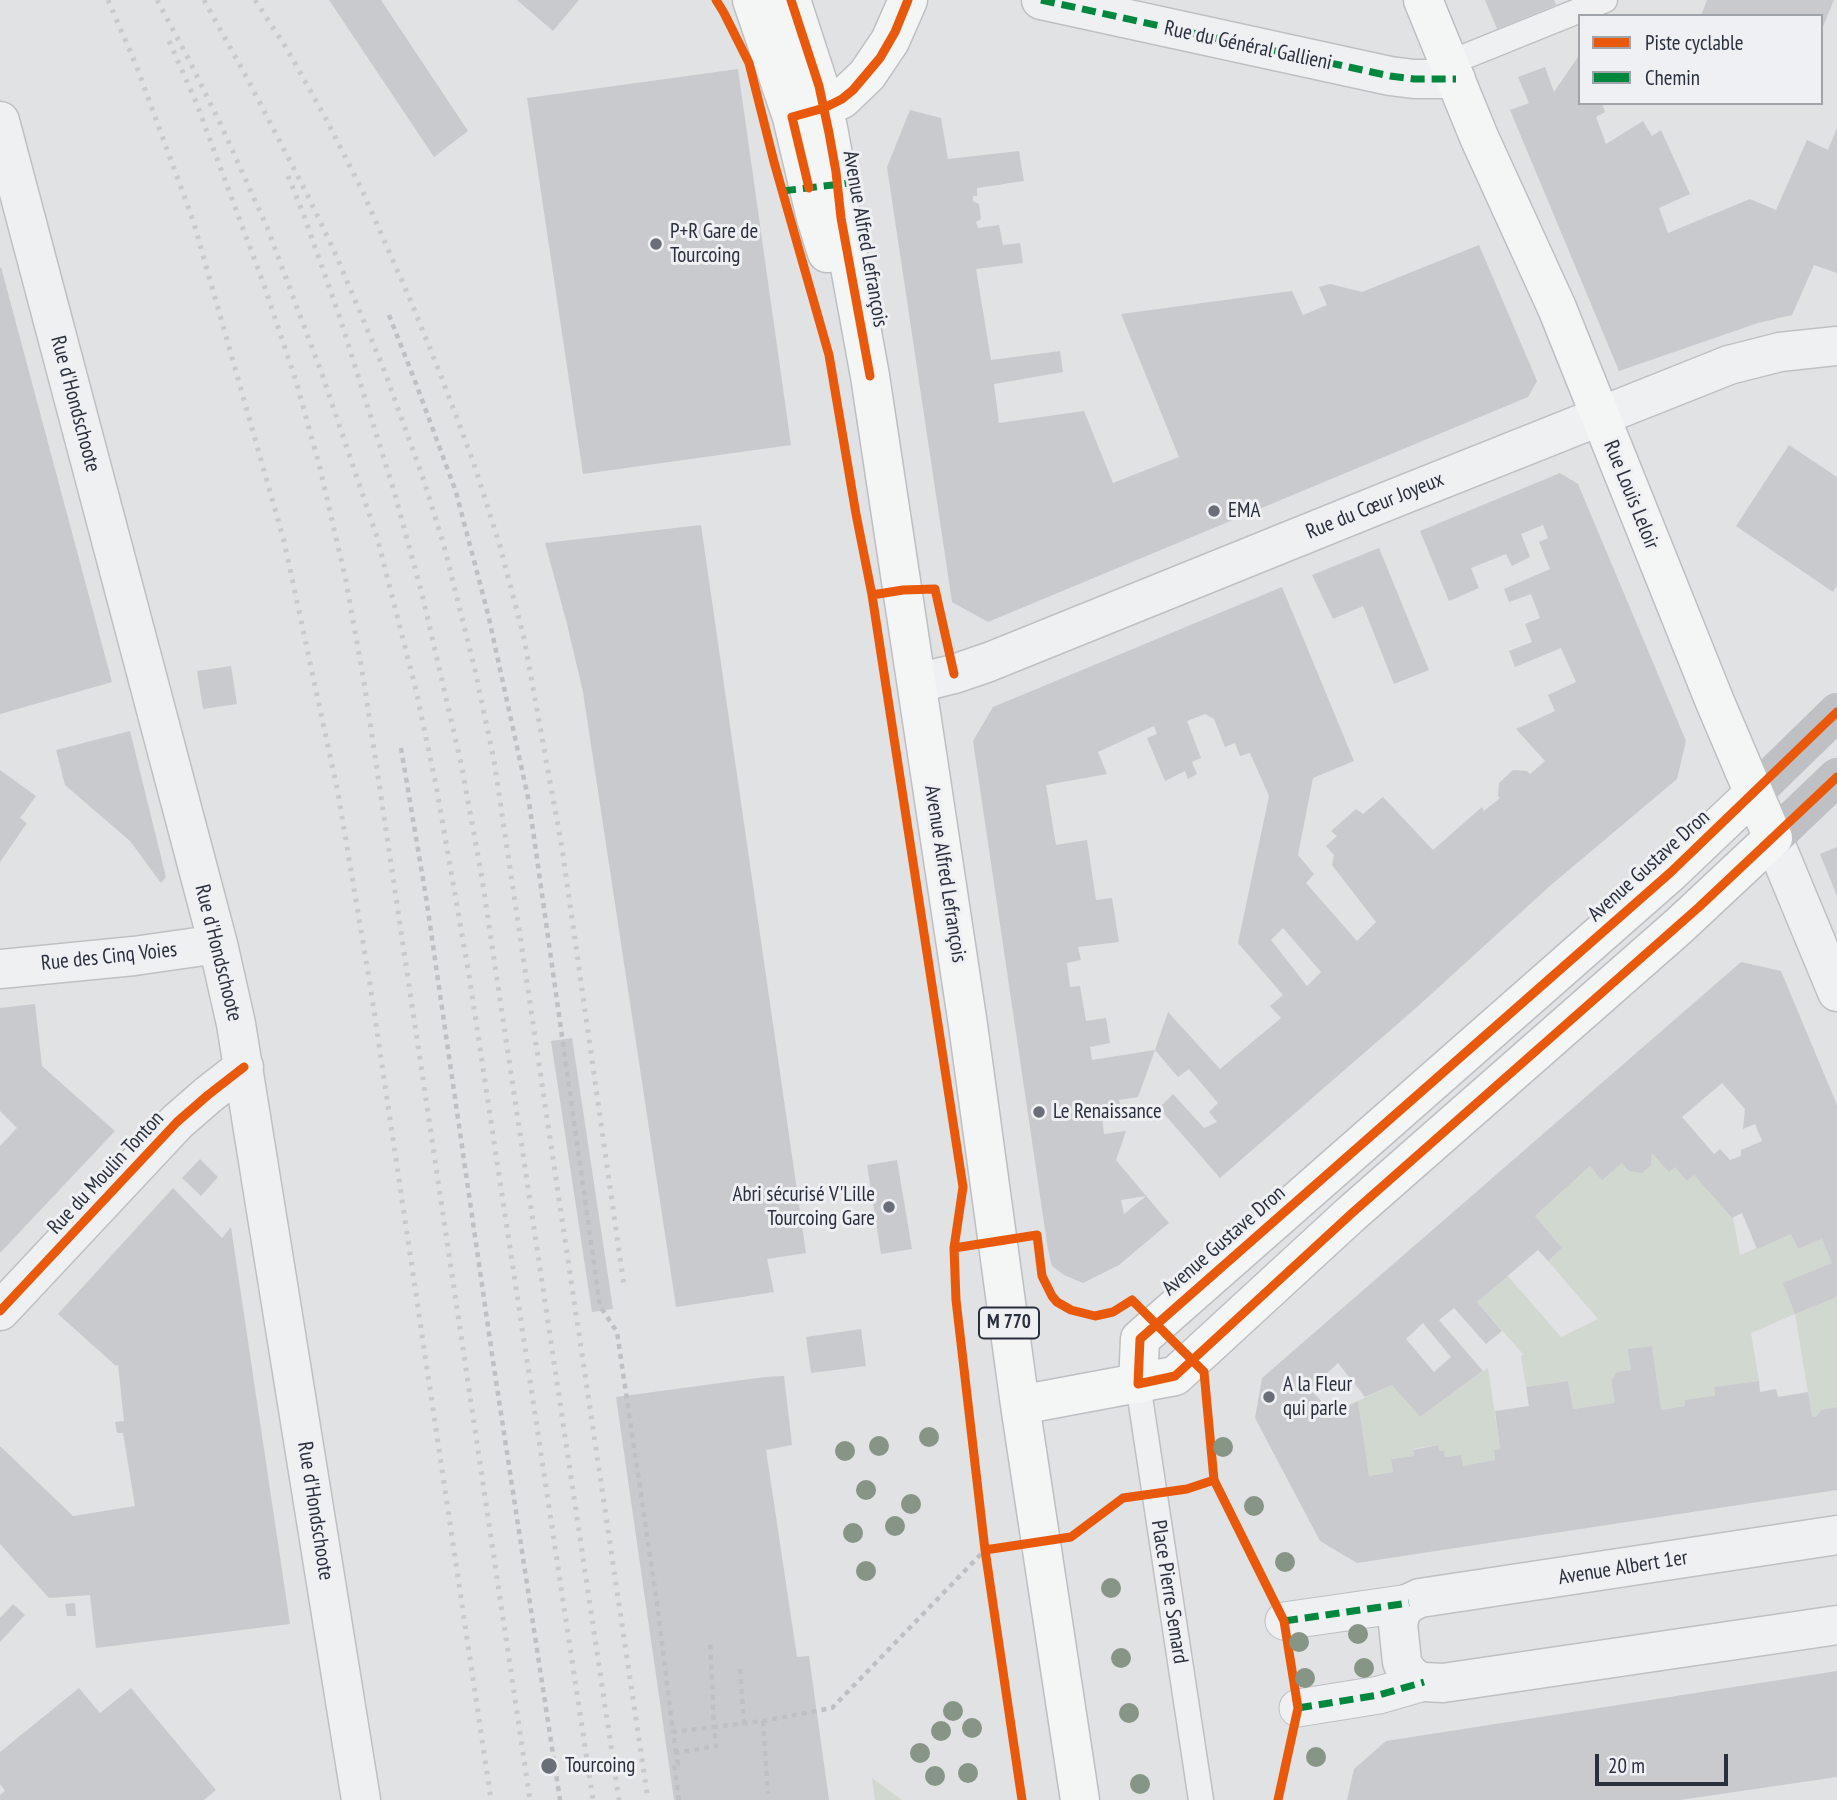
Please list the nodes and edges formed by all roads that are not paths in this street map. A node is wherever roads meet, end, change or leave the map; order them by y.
1 (752, 0) edge
2 (791, 0) edge
3 (908, 0) edge
4 (1041, 0) edge
5 (1423, 0) edge
6 (1605, 0) edge
7 (1452, 71) junction
8 (808, 113) junction
9 (0, 121) edge
10 (1837, 346) edge
11 (1600, 416) junction
12 (916, 683) junction
13 (1837, 712) edge
14 (1837, 777) edge
15 (1754, 793) junction
16 (1773, 838) junction
17 (218, 944) junction
18 (0, 969) edge
19 (1837, 992) edge
20 (244, 1067) junction
21 (0, 1311) edge
22 (1138, 1384) junction
23 (1020, 1405) junction
24 (1837, 1535) edge
25 (1409, 1603) junction
26 (1284, 1621) road end
27 (1837, 1625) edge
28 (1424, 1682) junction
29 (1298, 1708) road end
30 (361, 1800) edge
31 (1080, 1800) edge
32 (1200, 1800) edge

1 - 8 main road
2 - 8 main road
3 - 8 main road
4 - 7 street, Rue du Général Gallieni
5 - 7 main road, Rue Louis Leloir
6 - 7 lane
7 - 11 main road, Rue Louis Leloir
8 - 12 main road, Avenue Alfred Lefrançois / M 770
9 - 17 street, Rue d'Hondschoote
10 - 11 street, Rue du Cœur Joyeux
11 - 12 street, Rue du Cœur Joyeux
11 - 15 main road, Rue Louis Leloir
12 - 23 main road, Avenue Alfred Lefrançois / M 770
13 - 15 main road, Avenue Gustave Dron
14 - 16 main road
15 - 16 main road, Rue Louis Leloir
15 - 22 main road, Avenue Gustave Dron
16 - 19 street, Rue Louis Leloir
16 - 22 main road
17 - 18 street, Rue des Cinq Voies
17 - 20 street, Rue d'Hondschoote
20 - 21 street, Rue du Moulin Tonton
20 - 30 street, Rue d'Hondschoote
22 - 23 main road
22 - 32 lane, Place Pierre Semard
23 - 31 main road, M 770
24 - 25 street, Avenue Albert 1er
25 - 26 street, Avenue Albert 1er
25 - 28 street
27 - 28 street
28 - 29 street

